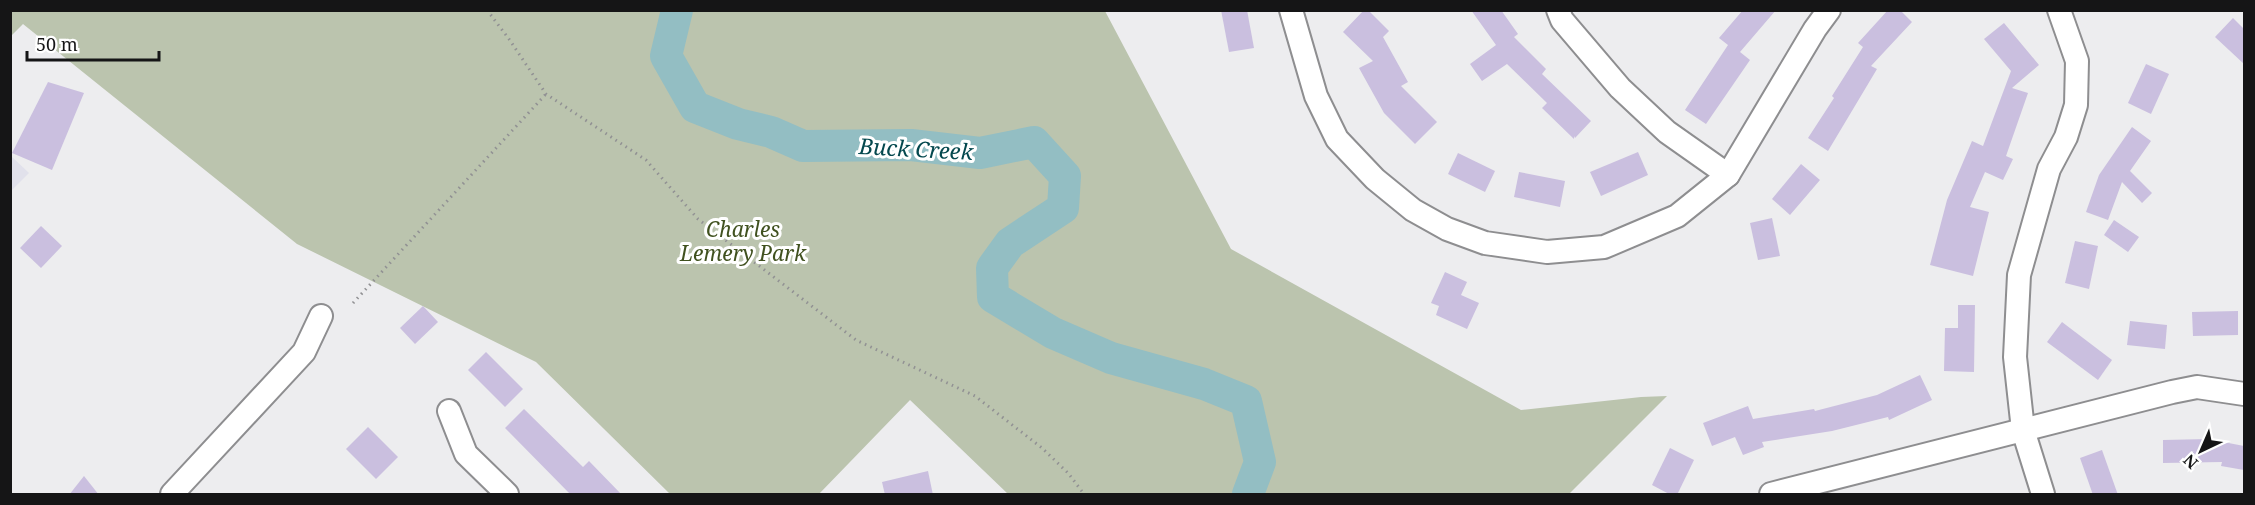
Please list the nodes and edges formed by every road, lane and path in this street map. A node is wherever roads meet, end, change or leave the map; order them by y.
1 (487, 10) edge
2 (1292, 10) edge
3 (1558, 10) edge
4 (1829, 10) edge
5 (2059, 10) edge
6 (546, 94) junction
7 (1728, 175) junction
8 (353, 303) dead end
9 (321, 316) dead end
10 (2244, 394) edge
11 (449, 411) dead end
12 (2023, 430) junction
13 (172, 495) edge
14 (507, 495) edge
15 (1084, 495) edge
16 (1771, 495) edge
17 (2043, 495) edge

1 - 6 path
2 - 7 street
3 - 7 street
4 - 7 street
5 - 12 street
6 - 8 path
6 - 15 path
9 - 13 street
10 - 12 street
11 - 14 street
12 - 16 street
12 - 17 street

